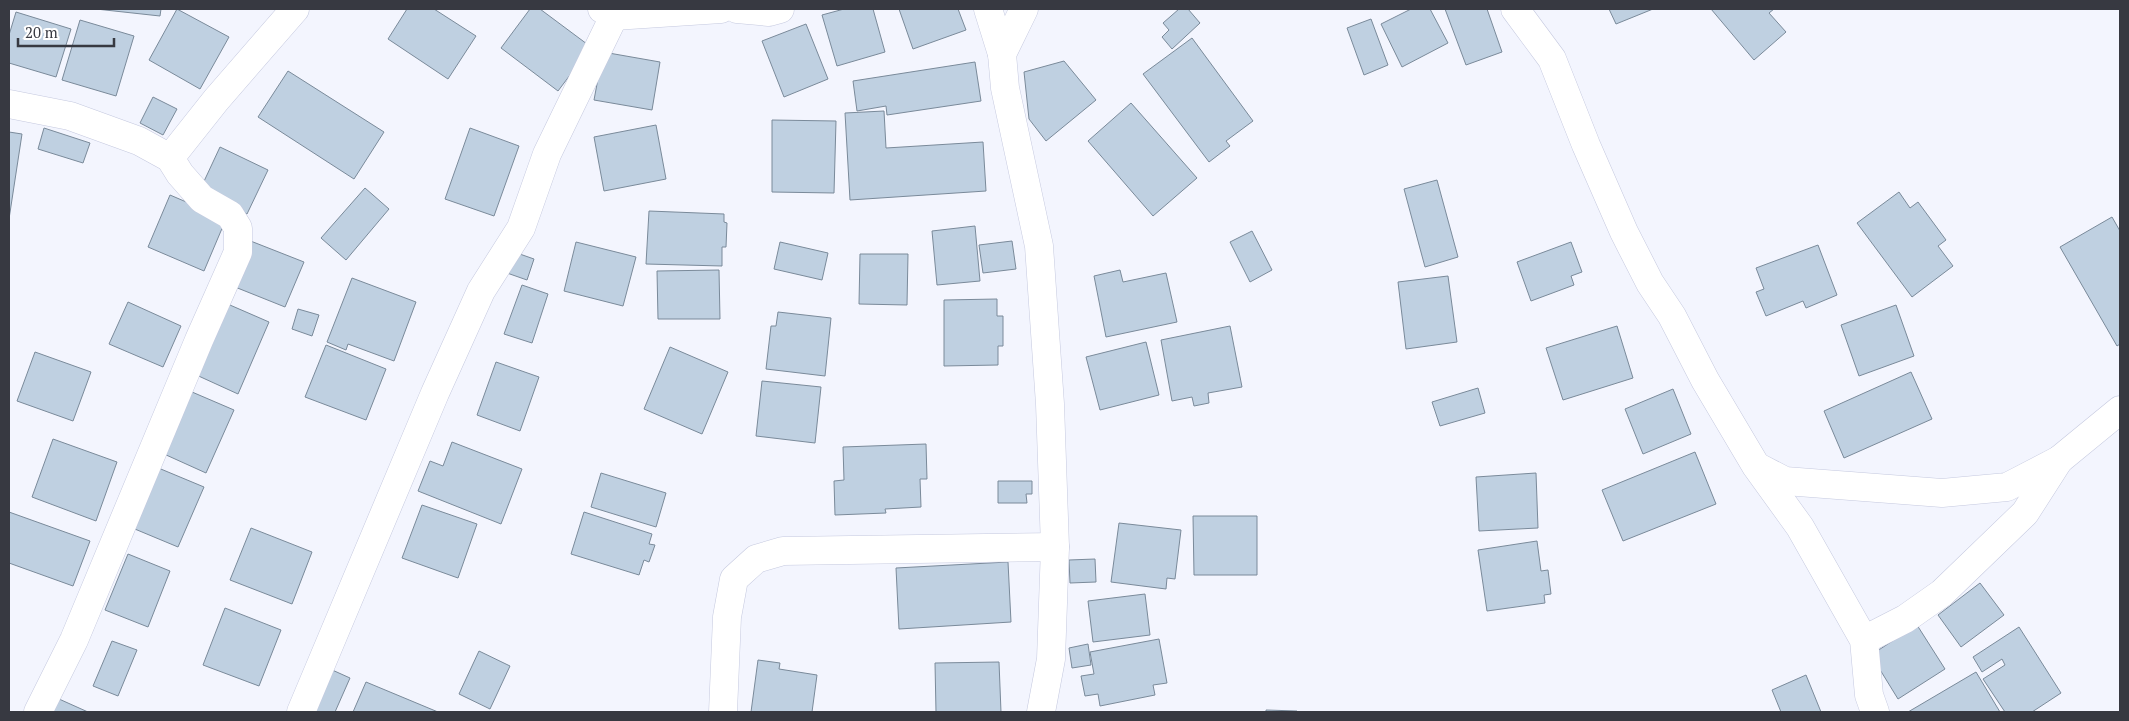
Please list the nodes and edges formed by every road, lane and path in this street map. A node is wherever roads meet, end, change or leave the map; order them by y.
1 (294, 9) edge
2 (720, 9) edge
3 (738, 9) edge
4 (780, 9) edge
5 (988, 9) edge
6 (1024, 9) edge
7 (1515, 9) edge
8 (608, 12) edge
9 (1002, 54) junction
10 (9, 104) edge
11 (170, 158) junction
12 (2120, 410) edge
13 (2059, 460) junction
14 (1756, 466) junction
15 (1055, 547) junction
16 (1864, 640) junction
17 (38, 712) edge
18 (301, 712) edge
19 (723, 712) edge
20 (1041, 712) edge
21 (1875, 712) edge

1 - 11 street
2 - 8 street
3 - 4 street
5 - 9 street
6 - 9 street
7 - 14 street
8 - 18 street
9 - 15 street
10 - 11 street
11 - 17 street
12 - 13 street
13 - 14 street
13 - 16 street
14 - 16 street
15 - 19 street
15 - 20 street
16 - 21 street

